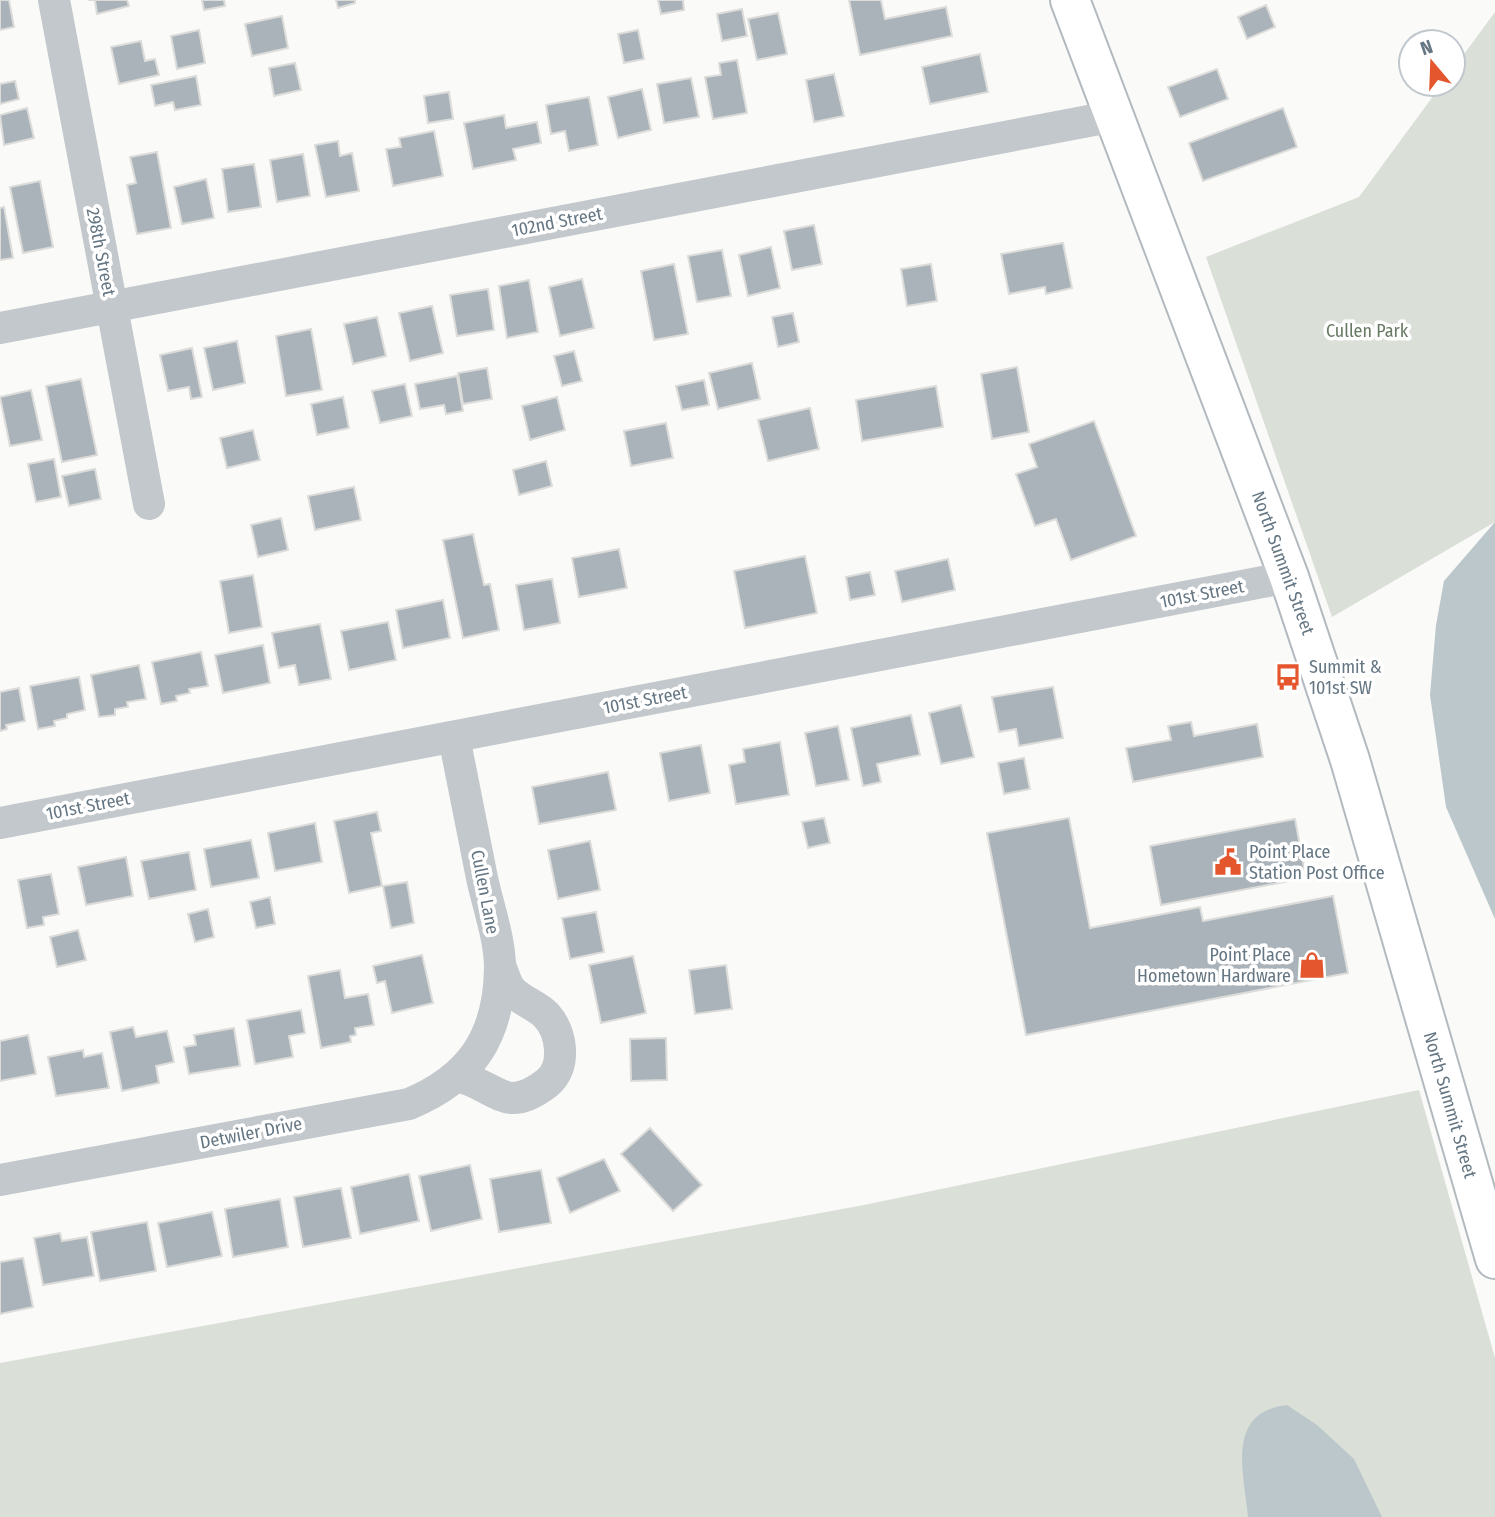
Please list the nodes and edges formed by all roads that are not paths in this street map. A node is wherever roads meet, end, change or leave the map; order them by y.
1 (54, 0) edge
2 (1070, 0) edge
3 (1115, 116) junction
4 (112, 307) junction
5 (0, 328) edge
6 (149, 504) dead end
7 (1289, 577) junction
8 (454, 737) junction
9 (0, 823) edge
10 (500, 965) junction
11 (481, 1047) joint
12 (459, 1077) junction
13 (0, 1180) edge
14 (1495, 1259) edge

1 - 4 street, 298th Street
2 - 3 main road, North Summit Street
3 - 4 street, 102nd Street
3 - 7 main road, North Summit Street
4 - 5 street, 102nd Street
4 - 6 street, 298th Street
7 - 8 street, 101st Street
7 - 14 main road, North Summit Street
8 - 9 street, 101st Street
8 - 10 street, Cullen Lane
10 - 11 street, Cullen Lane
10 - 12 street
11 - 12 street, Detwiler Drive
12 - 13 street, Detwiler Drive

